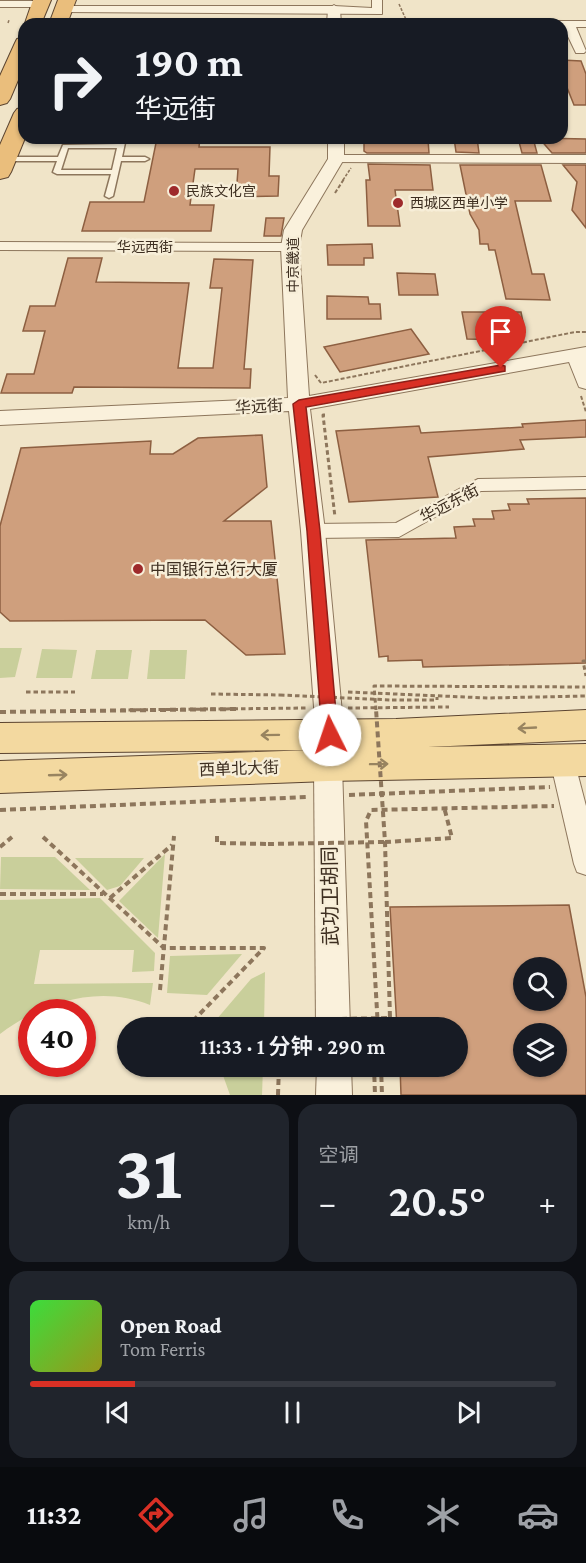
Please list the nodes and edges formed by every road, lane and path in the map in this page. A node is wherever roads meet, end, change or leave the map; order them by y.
1 (376, 0) edge
2 (41, 2) edge
3 (0, 4) edge
4 (399, 4) dead end
5 (115, 9) junction
6 (334, 9) junction
7 (63, 11) edge
8 (378, 12) junction
9 (34, 18) edge
10 (112, 18) edge
11 (334, 18) edge
12 (382, 18) edge
13 (405, 18) edge
14 (569, 24) joint
15 (586, 24) edge
16 (579, 51) edge
17 (18, 58) edge
18 (0, 99) edge
19 (18, 127) edge
20 (336, 144) edge
21 (121, 146) joint
22 (62, 159) junction
23 (118, 159) junction
24 (146, 159) dead end
25 (336, 159) junction
26 (586, 159) edge
27 (358, 163) dead end
28 (3, 166) edge
29 (115, 172) junction
30 (109, 196) dead end
31 (332, 198) dead end
32 (0, 246) edge
33 (290, 247) junction
34 (586, 332) edge
35 (582, 354) edge
36 (314, 373) dead end
37 (586, 383) edge
38 (299, 404) junction
39 (334, 412) dead end
40 (0, 418) edge
41 (586, 483) edge
42 (336, 522) dead end
43 (313, 531) junction
44 (586, 661) edge
45 (586, 676) edge
46 (586, 688) edge
47 (26, 692) dead end
48 (75, 692) dead end
49 (211, 694) dead end
50 (586, 696) edge
51 (374, 697) junction
52 (436, 698) junction
53 (457, 707) dead end
54 (0, 712) edge
55 (586, 725) edge
56 (0, 738) edge
57 (331, 739) junction
58 (0, 777) edge
59 (573, 778) edge
60 (444, 807) junction
61 (0, 810) edge
62 (174, 836) dead end
63 (217, 836) dead end
64 (12, 837) dead end
65 (44, 837) dead end
66 (385, 842) junction
67 (173, 843) junction
68 (0, 847) edge
69 (586, 864) edge
70 (0, 894) edge
71 (105, 894) junction
72 (110, 898) junction
73 (164, 948) junction
74 (160, 990) dead end
75 (197, 1017) edge
76 (333, 1017) edge
77 (377, 1017) edge
78 (390, 1017) edge
79 (279, 1077) edge
80 (334, 1077) edge
81 (374, 1077) edge
82 (381, 1077) edge
83 (278, 1095) edge
84 (334, 1095) edge
85 (375, 1095) edge
86 (382, 1095) edge

1 - 8 street
2 - 3 street
2 - 9 highway
4 - 13 path
5 - 6 street
5 - 7 street
5 - 10 street
6 - 8 street
6 - 11 street
8 - 12 street
14 - 15 street
14 - 16 street
17 - 18 highway
19 - 28 highway
20 - 25 street
21 - 22 lane
21 - 23 lane
22 - 28 lane
22 - 29 lane
23 - 24 lane
23 - 29 lane
25 - 26 street
25 - 33 street, 中京畿道
27 - 31 path
29 - 30 lane
32 - 33 street, 华远西街
33 - 38 street, 中京畿道
34 - 36 path
35 - 37 street
35 - 38 street, 华远街
38 - 40 street, 华远街
38 - 43 street, 中京畿道
39 - 42 path
41 - 43 street, 华远东街
43 - 57 street, 武功卫胡同
44 - 45 path
46 - 51 path, bridge
47 - 48 path
49 - 51 path, bridge
50 - 52 path
51 - 52 path, bridge
51 - 66 path, bridge
52 - 57 path
53 - 57 path
54 - 57 path
55 -> 57 main road, 西单北大街
57 -> 56 main road, 西单北大街
58 -> 57 main road, 西单北大街
57 -> 59 main road, 西单北大街
57 - 59 path
57 - 61 path
57 - 76 street, 武功卫胡同
59 - 60 path
59 - 69 street
60 - 66 path
60 - 77 path
62 - 67 path
63 - 66 path, bridge
64 - 68 path
65 - 71 path
66 - 78 path, bridge
67 - 72 path
67 - 73 path
70 - 71 path
71 - 72 path
72 - 73 path
73 - 74 path
73 - 75 path
79 - 83 path
80 - 84 street
81 - 85 path
82 - 86 path

